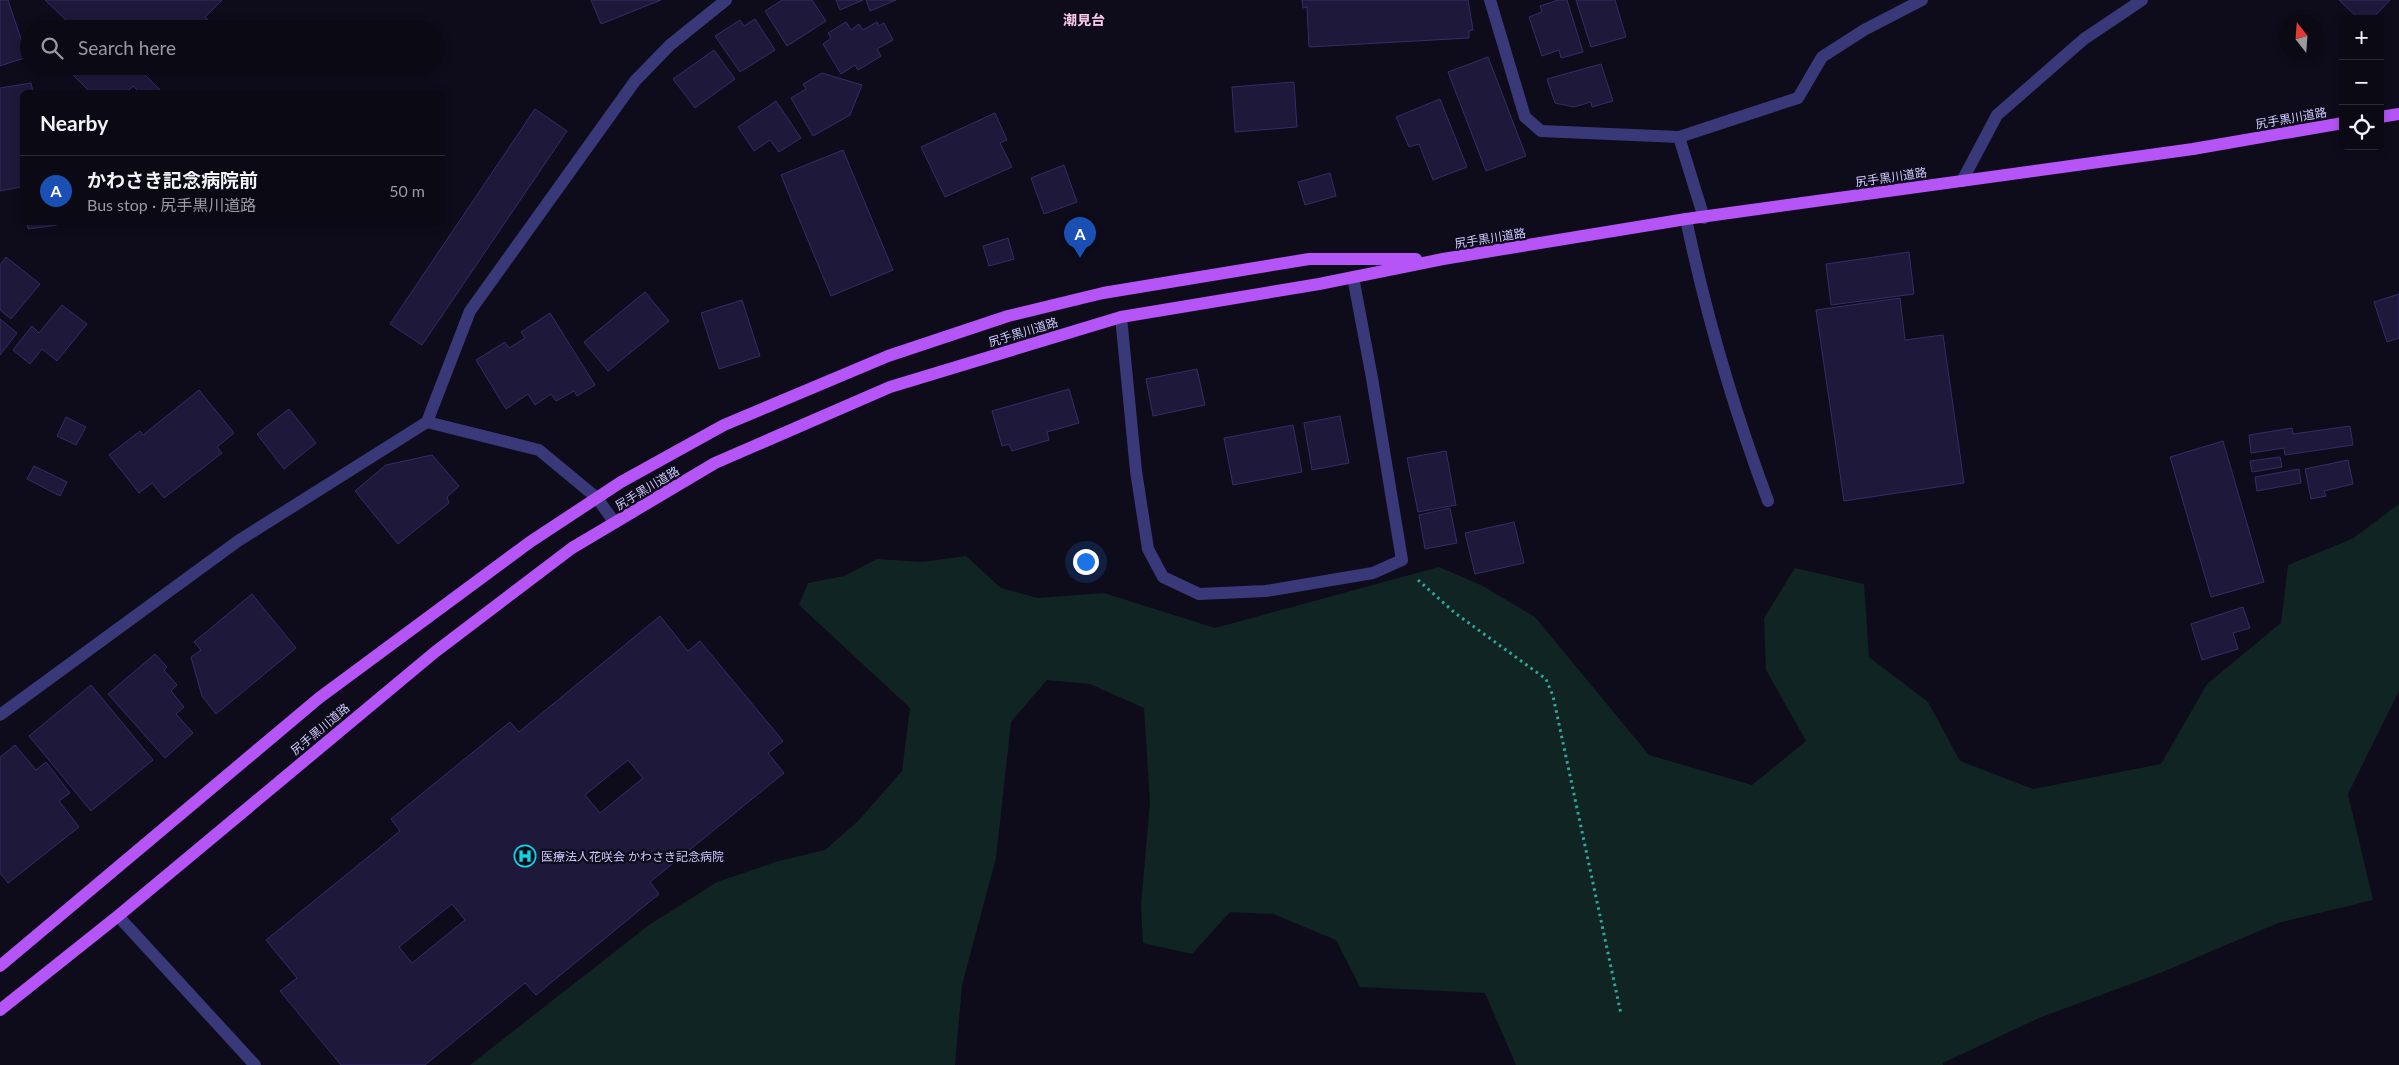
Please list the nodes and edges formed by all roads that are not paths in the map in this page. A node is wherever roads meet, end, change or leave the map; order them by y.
1 (726, 0) edge
2 (1490, 0) edge
3 (1922, 0) edge
4 (2142, 0) edge
5 (2399, 114) edge
6 (2384, 116) edge
7 (2339, 124) edge
8 (1679, 137) junction
9 (1962, 181) junction
10 (1704, 218) junction
11 (1686, 219) junction
12 (1443, 259) junction
13 (1353, 277) junction
14 (1120, 317) junction
15 (426, 422) junction
16 (597, 498) junction
17 (1768, 501) dead end
18 (615, 522) junction
19 (0, 715) edge
20 (118, 916) junction
21 (0, 966) edge
22 (0, 1010) edge
23 (255, 1065) edge

1 - 15 street
2 - 8 street
3 - 8 street
4 - 9 street
5 - 6 main road
7 - 9 main road, 尻手黒川道路
8 - 10 street
9 - 10 main road, 尻手黒川道路
10 - 11 main road, 尻手黒川道路
11 - 12 main road, 尻手黒川道路
11 - 17 street
12 - 13 main road, 尻手黒川道路
12 - 16 main road, 尻手黒川道路
13 - 14 main road, 尻手黒川道路
13 - 14 street
14 - 18 main road, 尻手黒川道路
15 - 16 street
15 - 19 street
16 - 18 street
16 - 21 main road, 尻手黒川道路
18 - 20 main road, 尻手黒川道路
20 - 22 main road, 尻手黒川道路
20 - 23 street

